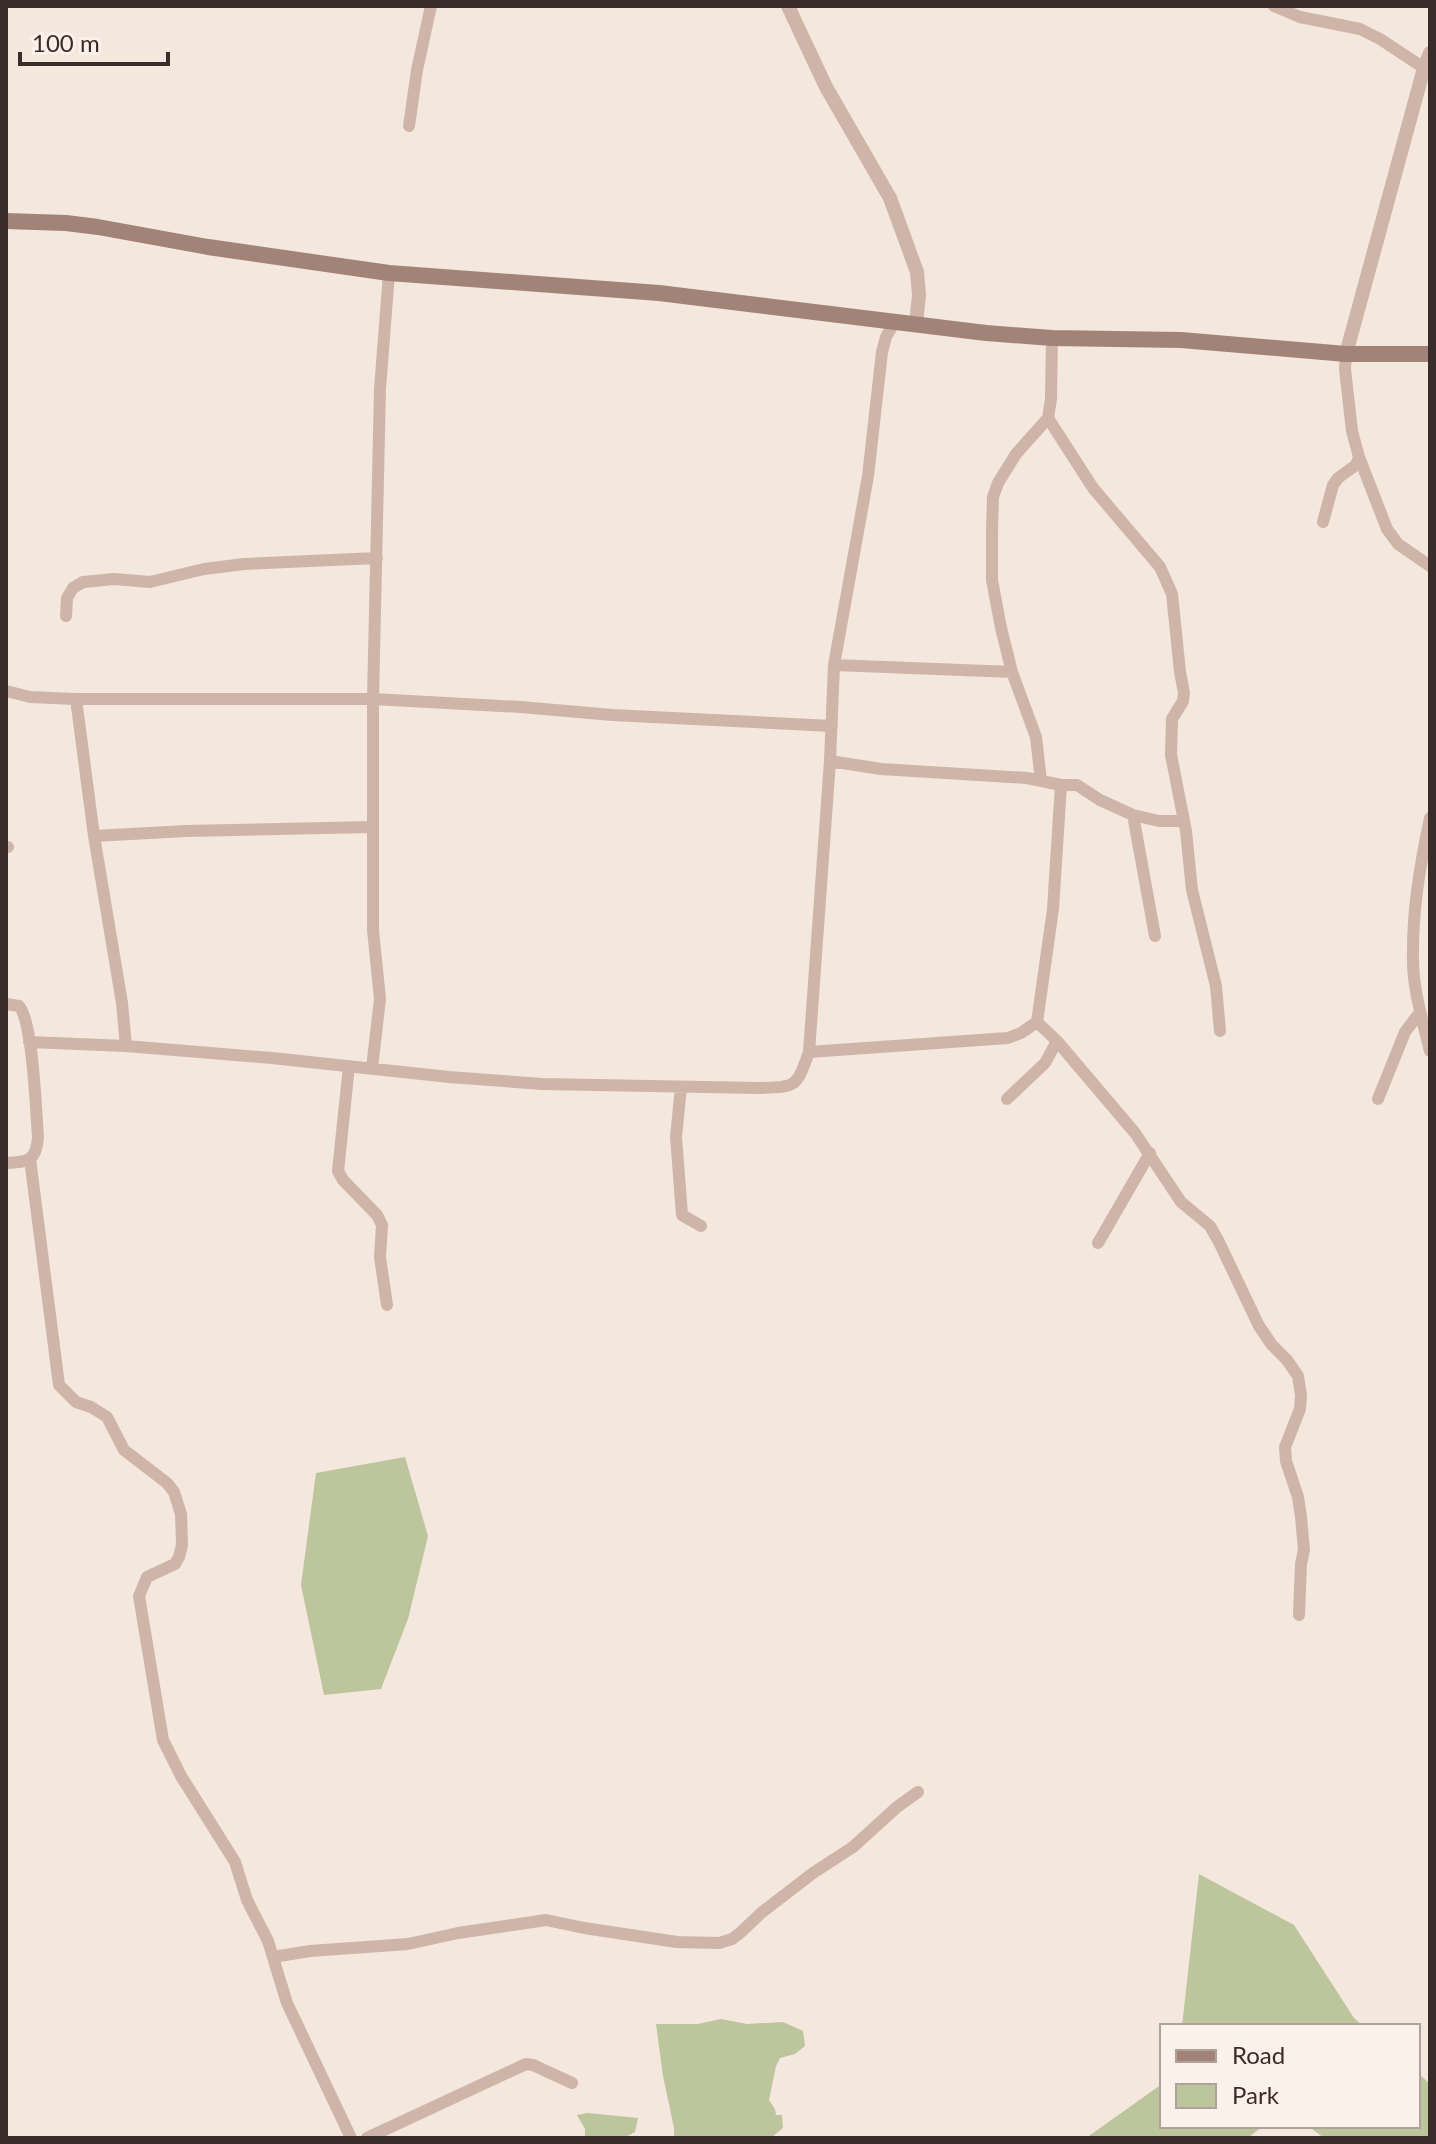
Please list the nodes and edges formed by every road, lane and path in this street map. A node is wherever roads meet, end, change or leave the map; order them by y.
1 (431, 6) edge
2 (788, 6) edge
3 (1274, 6) edge
4 (1430, 53) edge
5 (1424, 68) junction
6 (409, 126) dead end
7 (6, 221) edge
8 (389, 273) junction
9 (894, 323) junction
10 (916, 324) junction
11 (1052, 338) junction
12 (1346, 354) junction
13 (1430, 354) edge
14 (1048, 418) junction
15 (1359, 457) junction
16 (1323, 522) dead end
17 (377, 558) junction
18 (1430, 566) edge
19 (66, 616) dead end
20 (834, 665) junction
21 (1012, 672) junction
22 (6, 691) edge
23 (76, 699) junction
24 (373, 699) junction
25 (832, 726) junction
26 (830, 761) junction
27 (1041, 781) junction
28 (1061, 785) junction
29 (1133, 815) junction
30 (1430, 818) edge
31 (1184, 821) junction
32 (373, 827) junction
33 (94, 836) junction
34 (1155, 936) dead end
35 (6, 1004) edge
36 (1420, 1012) junction
37 (1037, 1022) junction
38 (1220, 1031) dead end
39 (1057, 1041) junction
40 (29, 1042) junction
41 (126, 1046) junction
42 (1430, 1051) edge
43 (809, 1052) junction
44 (349, 1066) junction
45 (372, 1068) junction
46 (681, 1087) junction
47 (1007, 1099) dead end
48 (1378, 1099) dead end
49 (1150, 1153) junction
50 (30, 1159) junction
51 (6, 1163) edge
52 (701, 1226) dead end
53 (1098, 1243) dead end
54 (387, 1305) dead end
55 (1299, 1615) dead end
56 (918, 1792) dead end
57 (273, 1957) junction
58 (572, 2083) dead end
59 (351, 2138) edge
60 (367, 2138) edge

1 - 6 street
2 - 10 street
3 - 5 street
4 - 5 street
5 - 12 street
7 - 8 main road
8 - 9 main road
8 - 17 street
9 - 10 main road
9 - 20 street
10 - 11 main road
11 - 12 main road
11 - 14 street
12 - 13 main road
12 - 15 street
14 - 21 street
14 - 31 street
15 - 16 street
15 - 18 street
17 - 19 street
17 - 24 street
20 - 21 street
20 - 25 street
21 - 27 street
22 - 23 street
23 - 24 street
23 - 33 street
24 - 25 street
24 - 32 street
25 - 26 street
26 - 27 street
26 - 43 street
27 - 28 street
28 - 29 street
28 - 37 street
29 - 31 street
29 - 34 street
30 - 36 street
31 - 38 street
32 - 33 street
32 - 45 street
33 - 41 street
35 - 40 street
36 - 42 street
36 - 48 street
37 - 39 street
37 - 43 street
39 - 47 street
39 - 49 street
40 - 41 street
40 - 50 street
41 - 44 street
43 - 46 street
44 - 45 street
44 - 54 street
45 - 46 street
46 - 52 street
49 - 53 street
49 - 55 street
50 - 51 street
50 - 57 street
56 - 57 street
57 - 59 street
58 - 60 street

